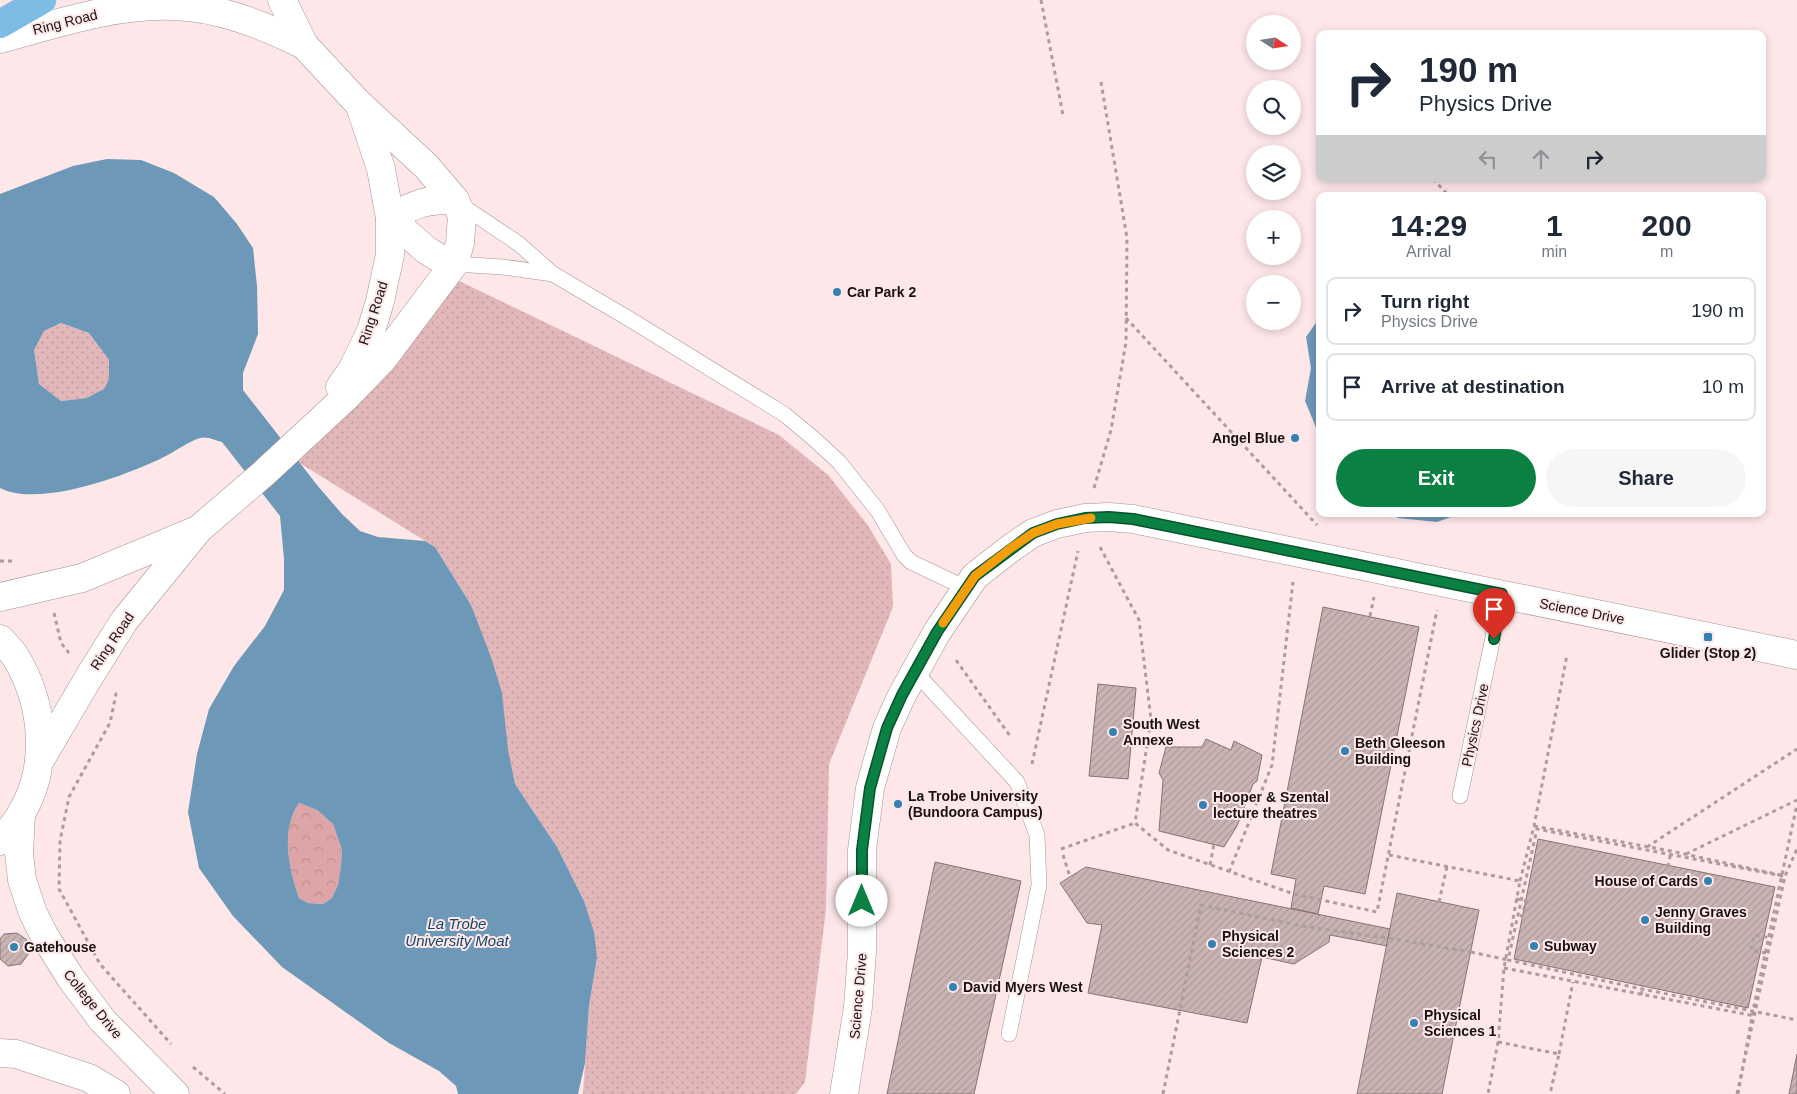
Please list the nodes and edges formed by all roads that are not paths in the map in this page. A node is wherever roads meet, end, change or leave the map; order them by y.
1 (42, 0) edge
2 (282, 0) edge
3 (0, 24) edge
4 (0, 39) edge
5 (304, 45) junction
6 (358, 103) junction
7 (455, 200) junction
8 (390, 218) junction
9 (454, 264) junction
10 (553, 274) junction
11 (316, 424) junction
12 (199, 529) junction
13 (966, 588) junction
14 (1502, 594) junction
15 (0, 597) edge
16 (0, 639) edge
17 (1797, 655) edge
18 (915, 672) junction
19 (39, 762) junction
20 (1460, 796) dead end
21 (21, 814) junction
22 (0, 841) edge
23 (1009, 1034) dead end
24 (0, 1053) edge
25 (850, 1065) junction
26 (116, 1094) edge
27 (174, 1094) edge
28 (838, 1094) edge
29 (844, 1094) edge

1 - 3 main road
2 - 5 street, Ring Road
4 - 5 street, Ring Road
5 - 6 street, Ring Road
6 - 7 street, Ring Road
6 - 8 street, Ring Road
7 - 8 street
7 - 9 street, Ring Road
7 - 10 lane
8 - 9 street
8 - 11 street, Ring Road
9 - 10 lane
9 - 11 street, Ring Road
10 - 13 lane
11 - 12 street, Ring Road
12 - 15 street, Ring Road
12 - 19 street, Ring Road
13 - 14 street, Science Drive
13 - 18 street, Science Drive
14 - 17 street, Science Drive
14 - 20 lane, Physics Drive
16 - 19 street
18 - 23 lane
18 - 25 street, Science Drive
19 - 21 street
21 - 22 street
21 - 27 street, College Drive
24 - 26 street
25 - 28 street, Science Drive
25 - 29 street, Science Drive

